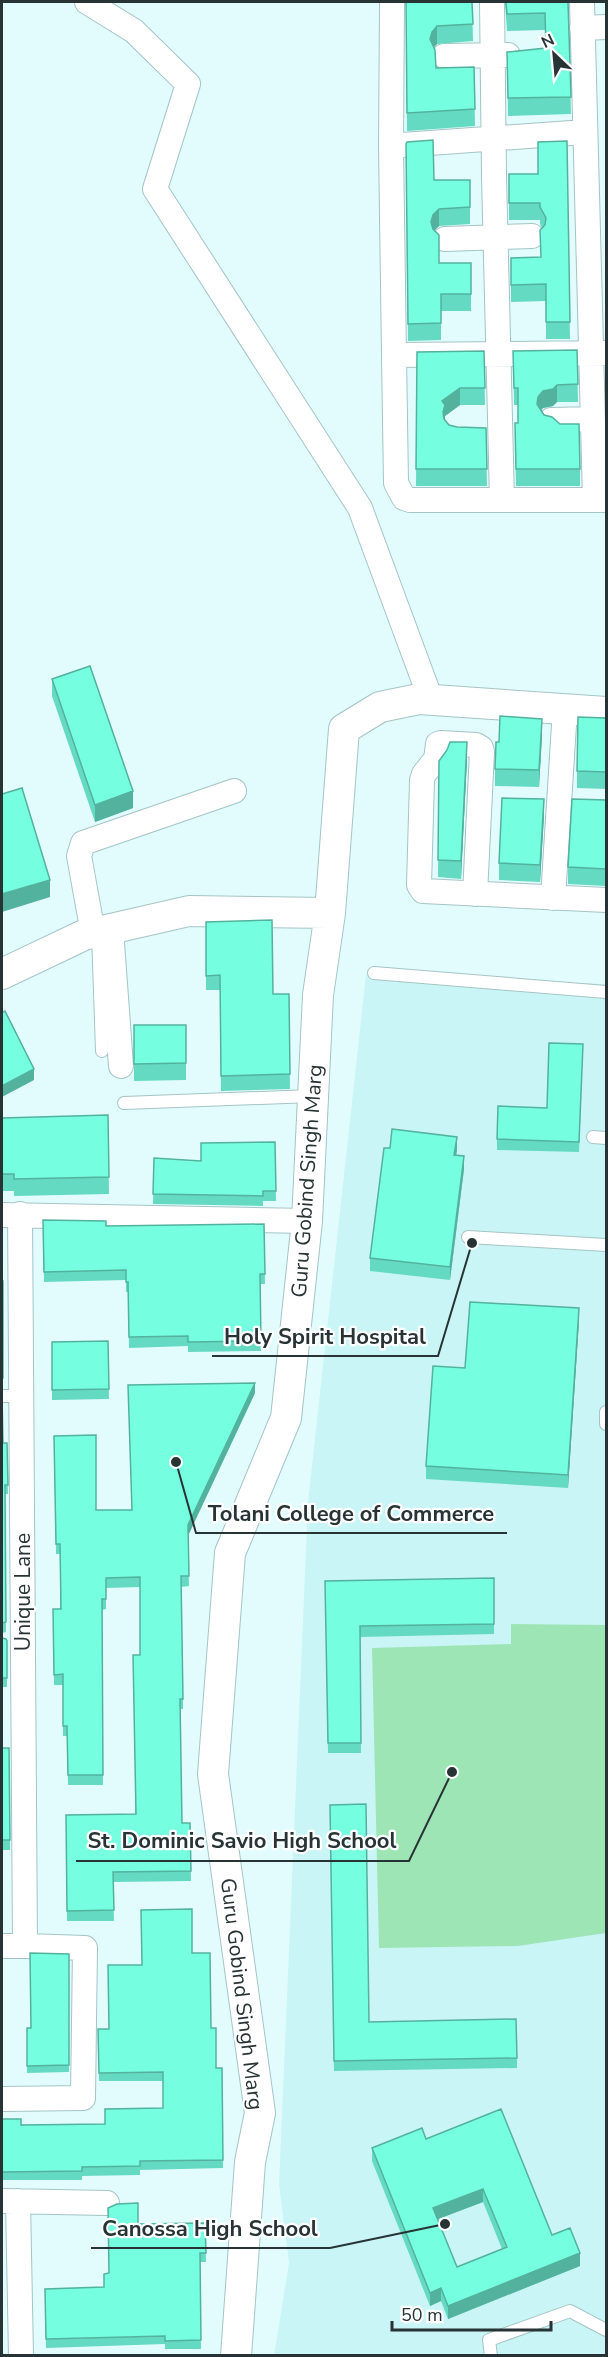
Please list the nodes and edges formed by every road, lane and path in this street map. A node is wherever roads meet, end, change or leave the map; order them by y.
1 (87, 2) edge
2 (392, 2) edge
3 (492, 2) edge
4 (582, 2) edge
5 (606, 27) edge
6 (582, 28) junction
7 (526, 54) edge
8 (493, 55) junction
9 (444, 56) dead end
10 (585, 132) junction
11 (493, 139) junction
12 (391, 146) junction
13 (596, 192) edge
14 (532, 236) dead end
15 (495, 237) junction
16 (445, 239) dead end
17 (499, 352) junction
18 (598, 353) edge
19 (394, 355) junction
20 (592, 419) junction
21 (551, 420) edge
22 (502, 500) junction
23 (601, 500) edge
24 (431, 700) junction
25 (565, 709) junction
26 (606, 712) edge
27 (234, 791) dead end
28 (475, 894) junction
29 (553, 898) junction
30 (606, 900) edge
31 (330, 913) junction
32 (101, 931) junction
33 (374, 973) dead end
34 (2, 974) edge
35 (606, 992) edge
36 (102, 1051) dead end
37 (121, 1066) dead end
38 (314, 1096) junction
39 (124, 1103) dead end
40 (593, 1137) dead end
41 (606, 1138) edge
42 (11, 1215) edge
43 (307, 1221) junction
44 (468, 1237) dead end
45 (606, 1245) edge
46 (11, 1396) edge
47 (2, 1946) edge
48 (25, 1946) junction
49 (2, 2099) edge
50 (10, 2201) edge
51 (107, 2203) dead end
52 (606, 2330) edge
53 (21, 2355) edge
54 (236, 2355) edge
55 (491, 2355) edge

1 - 24 street
2 - 12 street
3 - 8 street
4 - 6 street
5 - 6 street
6 - 10 street
7 - 8 street
8 - 9 street
8 - 11 street
10 - 11 street
10 - 13 street
11 - 12 street
11 - 15 street
12 - 19 street
13 - 18 street
14 - 15 street
15 - 16 street
15 - 17 street
17 - 18 street
17 - 19 street
17 - 22 street
18 - 20 street
19 - 22 street
20 - 21 street
20 - 23 street
22 - 23 street
24 - 25 street, Guru Gobind Singh Marg
24 - 31 street, Guru Gobind Singh Marg
25 - 26 street, Guru Gobind Singh Marg
25 - 29 street
27 - 32 street
28 - 28 street
28 - 29 street
29 - 30 street
31 - 32 street
31 - 38 street, Guru Gobind Singh Marg
32 - 34 street
32 - 36 lane
32 - 37 street
33 - 35 lane
38 - 39 lane
38 - 43 street, Guru Gobind Singh Marg
40 - 41 lane
42 - 43 street
42 - 46 street, Unique Lane
43 - 54 street, Guru Gobind Singh Marg
44 - 45 lane
46 - 48 street, Unique Lane
47 - 48 street
48 - 49 street
50 - 51 street
50 - 53 street
52 - 55 lane

